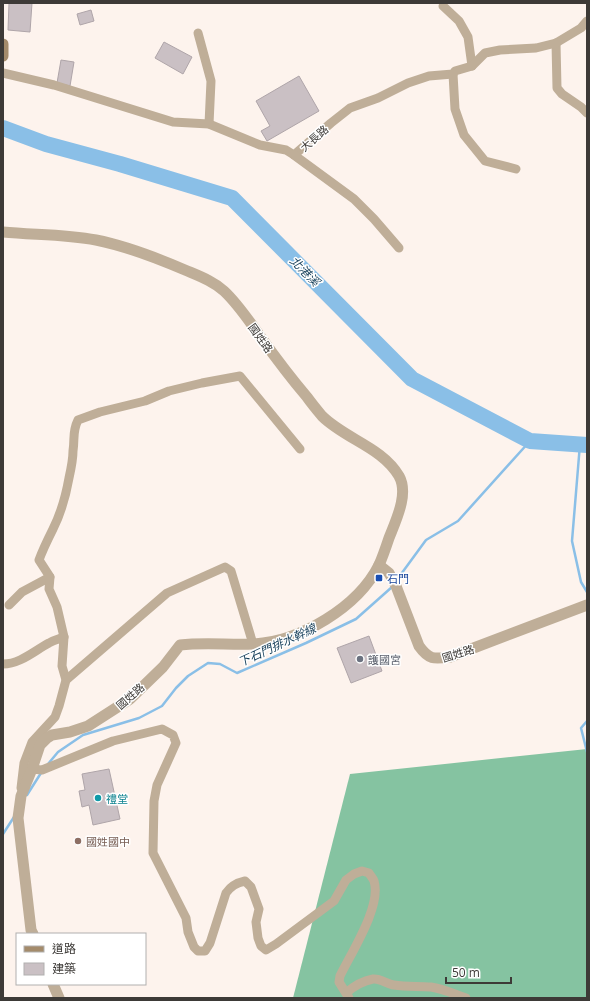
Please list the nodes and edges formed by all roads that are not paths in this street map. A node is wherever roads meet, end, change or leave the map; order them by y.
1 (442, 6) dead end
2 (587, 21) edge
3 (198, 33) dead end
4 (556, 43) junction
5 (3, 44) edge
6 (3, 56) edge
7 (472, 66) junction
8 (3, 73) edge
9 (453, 74) junction
10 (587, 113) edge
11 (209, 124) junction
12 (294, 155) junction
13 (516, 169) dead end
14 (3, 232) edge
15 (400, 248) dead end
16 (300, 449) dead end
17 (379, 565) junction
18 (50, 577) junction
19 (9, 605) dead end
20 (587, 605) edge
21 (64, 637) junction
22 (253, 644) junction
23 (3, 664) edge
24 (66, 680) junction
25 (32, 770) junction
26 (21, 796) junction
27 (32, 933) edge
28 (53, 985) edge
29 (347, 995) edge
30 (59, 998) edge
31 (466, 998) edge

1 - 7 street
2 - 4 street, 大長路
3 - 11 street
4 - 7 street, 大長路
4 - 10 street
5 - 6 main road
7 - 9 street, 大長路
8 - 11 street, 大長路
9 - 12 street, 大長路
9 - 13 street
11 - 12 street, 大長路
12 - 15 street
14 - 17 street, 國姓路
16 - 18 street
17 - 20 street, 國姓路
17 - 22 street, 國姓路
18 - 19 street
18 - 21 street
21 - 23 street
21 - 24 street
22 - 24 street
22 - 25 street, 國姓路
24 - 26 street
25 - 26 street, 國姓路
25 - 29 street
26 - 27 street, 國姓路
28 - 30 street
29 - 31 street

